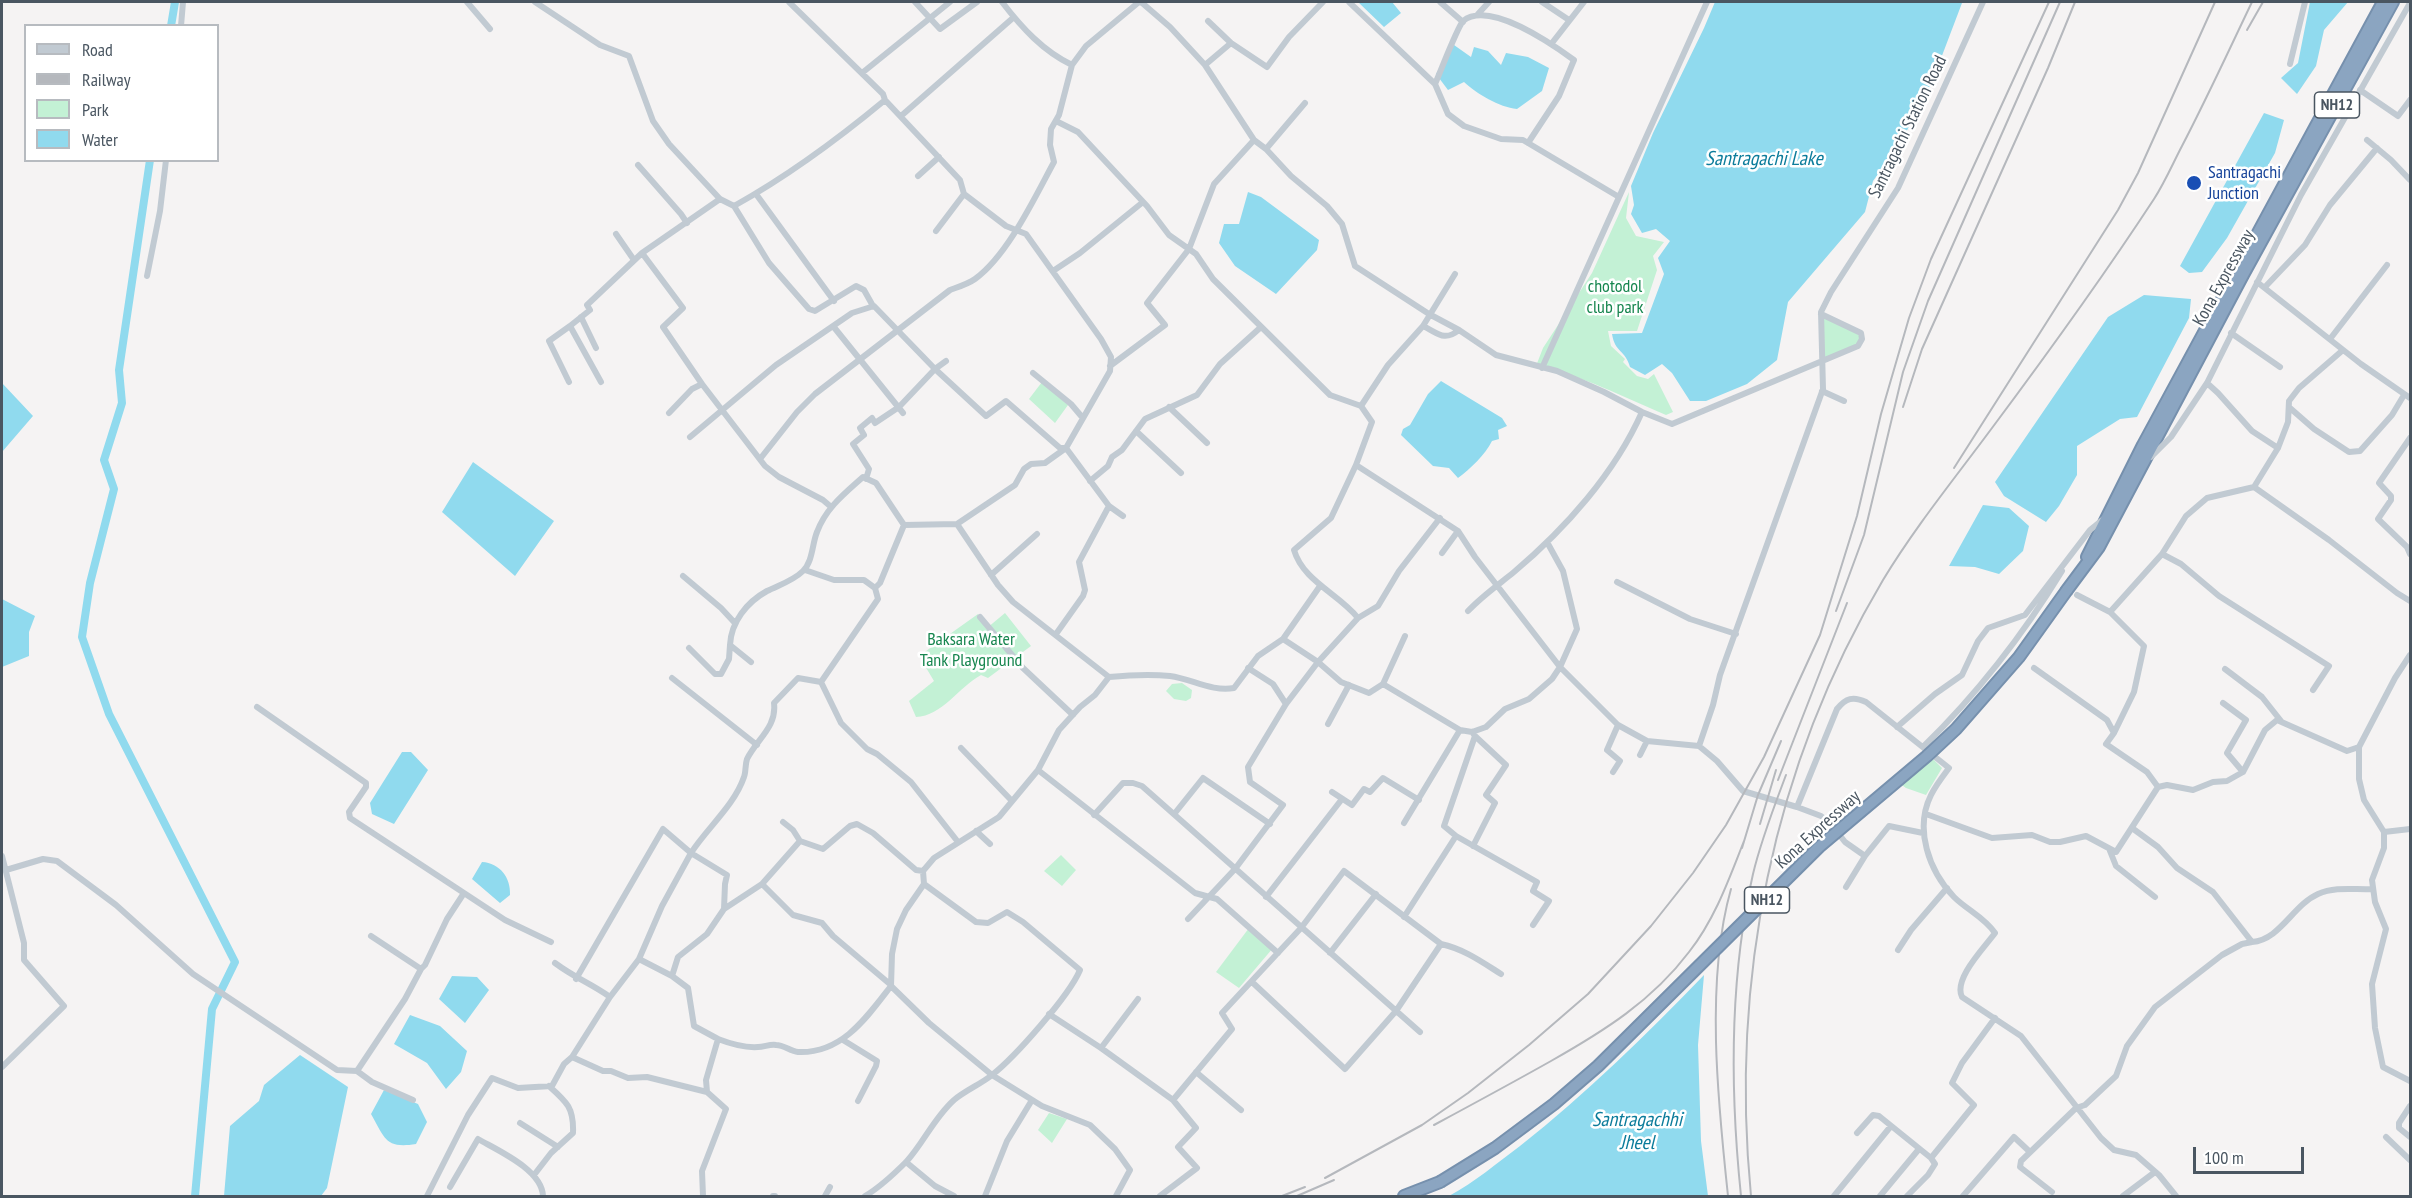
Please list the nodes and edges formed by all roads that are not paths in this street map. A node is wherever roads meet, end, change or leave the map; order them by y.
1 (183, 2) edge
2 (467, 2) edge
3 (535, 2) edge
4 (789, 2) edge
5 (915, 2) edge
6 (950, 2) edge
7 (976, 2) edge
8 (1002, 2) edge
9 (1140, 2) edge
10 (1323, 2) edge
11 (1349, 2) edge
12 (1440, 2) edge
13 (1489, 2) edge
14 (1542, 2) edge
15 (1584, 2) edge
16 (1707, 2) edge
17 (1983, 2) edge
18 (2305, 2) edge
19 (2383, 2) edge
20 (2393, 2) edge
21 (2410, 3) edge
22 (1478, 14) junction
23 (1014, 17) junction
24 (929, 18) junction
25 (1569, 20) junction
26 (1208, 21) dead end
27 (1463, 22) junction
28 (181, 24) edge
29 (490, 29) dead end
30 (1231, 43) junction
31 (1551, 43) junction
32 (2290, 64) dead end
33 (1072, 65) junction
34 (1205, 65) junction
35 (862, 73) junction
36 (1435, 84) junction
37 (2360, 90) junction
38 (885, 100) junction
39 (2410, 100) edge
40 (1305, 103) dead end
41 (902, 116) junction
42 (1056, 121) junction
43 (1254, 140) junction
44 (2367, 140) dead end
45 (1528, 143) junction
46 (2377, 148) junction
47 (1266, 149) junction
48 (939, 157) junction
49 (166, 162) edge
50 (638, 165) dead end
51 (918, 176) dead end
52 (2410, 180) edge
53 (756, 194) junction
54 (964, 194) junction
55 (1619, 196) junction
56 (720, 199) junction
57 (1143, 202) junction
58 (734, 206) junction
59 (687, 223) junction
60 (1017, 229) junction
61 (936, 231) dead end
62 (616, 234) dead end
63 (1189, 249) junction
64 (642, 253) junction
65 (634, 260) junction
66 (2387, 265) dead end
67 (1053, 271) junction
68 (1455, 274) dead end
69 (147, 276) dead end
70 (2258, 282) junction
71 (2265, 286) junction
72 (2227, 296) junction
73 (834, 301) junction
74 (873, 306) junction
75 (2220, 308) junction
76 (1429, 314) junction
77 (1821, 314) junction
78 (581, 317) junction
79 (570, 326) junction
80 (833, 326) junction
81 (1423, 326) junction
82 (1261, 327) junction
83 (1459, 330) junction
84 (897, 331) junction
85 (2231, 333) junction
86 (2330, 339) junction
87 (596, 348) dead end
88 (2343, 350) junction
89 (861, 359) junction
90 (946, 361) dead end
91 (1824, 361) junction
92 (1110, 366) junction
93 (2280, 367) dead end
94 (1542, 368) junction
95 (935, 369) junction
96 (1033, 374) dead end
97 (569, 382) dead end
98 (601, 382) dead end
99 (2207, 383) junction
100 (702, 384) junction
101 (1822, 391) junction
102 (2407, 396) edge
103 (1844, 400) dead end
104 (1361, 406) junction
105 (1169, 407) junction
106 (722, 408) junction
107 (2289, 408) junction
108 (901, 410) junction
109 (1642, 412) junction
110 (669, 413) dead end
111 (1082, 417) junction
112 (1136, 431) junction
113 (690, 437) dead end
114 (2410, 438) edge
115 (1207, 443) dead end
116 (1066, 448) junction
117 (2278, 448) junction
118 (760, 459) junction
119 (1356, 465) junction
120 (2142, 465) junction
121 (1181, 473) dead end
122 (866, 478) junction
123 (1090, 481) junction
124 (2254, 488) junction
125 (830, 506) junction
126 (1109, 506) junction
127 (1123, 516) dead end
128 (2106, 517) junction
129 (1440, 518) junction
130 (957, 524) junction
131 (904, 525) junction
132 (1458, 531) junction
133 (1037, 534) dead end
134 (1547, 542) junction
135 (1442, 553) dead end
136 (2162, 554) junction
137 (2410, 554) edge
138 (2071, 555) junction
139 (2082, 569) junction
140 (805, 570) junction
141 (991, 575) junction
142 (683, 576) dead end
143 (1617, 582) dead end
144 (1498, 584) junction
145 (1320, 586) junction
146 (875, 588) junction
147 (2077, 595) dead end
148 (2410, 601) edge
149 (1468, 611) dead end
150 (2110, 612) junction
151 (980, 617) dead end
152 (1358, 618) junction
153 (734, 622) junction
154 (1056, 634) junction
155 (1736, 634) junction
156 (1405, 636) dead end
157 (1282, 639) junction
158 (730, 645) junction
159 (689, 648) dead end
160 (2410, 655) edge
161 (751, 662) dead end
162 (1318, 662) junction
163 (1560, 667) junction
164 (1248, 668) junction
165 (2034, 668) dead end
166 (2225, 669) dead end
167 (1109, 677) junction
168 (672, 678) dead end
169 (821, 682) junction
170 (1383, 684) junction
171 (1349, 685) junction
172 (2313, 690) dead end
173 (2223, 703) dead end
174 (1286, 704) junction
175 (257, 707) dead end
176 (1073, 715) junction
177 (2281, 721) junction
178 (1328, 724) dead end
179 (1618, 725) junction
180 (1897, 727) junction
181 (1460, 730) junction
182 (2114, 733) junction
183 (1474, 734) junction
184 (1647, 741) junction
185 (757, 745) junction
186 (1699, 746) junction
187 (1923, 747) junction
188 (2359, 747) junction
189 (960, 748) dead end
190 (1640, 755) dead end
191 (1038, 770) junction
192 (1613, 772) dead end
193 (2242, 772) junction
194 (2158, 787) junction
195 (1332, 792) dead end
196 (1342, 799) junction
197 (1419, 800) junction
198 (1012, 801) junction
199 (1797, 807) junction
200 (1175, 813) junction
201 (1926, 814) junction
202 (1094, 815) junction
203 (783, 822) dead end
204 (1404, 823) dead end
205 (1270, 824) junction
206 (2132, 828) junction
207 (2410, 829) edge
208 (976, 831) junction
209 (2384, 832) junction
210 (1923, 833) junction
211 (1456, 836) junction
212 (800, 841) junction
213 (958, 842) junction
214 (990, 844) dead end
215 (1473, 846) junction
216 (2110, 851) junction
217 (691, 853) junction
218 (2, 856) edge
219 (1864, 856) junction
220 (1235, 869) junction
221 (6, 870) junction
222 (923, 871) junction
223 (762, 884) junction
224 (924, 884) junction
225 (1846, 887) dead end
226 (1947, 888) junction
227 (2373, 889) junction
228 (464, 892) junction
229 (1376, 894) junction
230 (1266, 897) junction
231 (2155, 897) dead end
232 (1208, 898) junction
233 (724, 909) junction
234 (1404, 917) junction
235 (1188, 919) dead end
236 (1533, 925) dead end
237 (1301, 928) junction
238 (371, 936) dead end
239 (551, 942) dead end
240 (2252, 942) junction
241 (1441, 944) junction
242 (1898, 950) dead end
243 (1278, 953) junction
244 (1330, 953) junction
245 (639, 959) junction
246 (555, 963) dead end
247 (421, 969) junction
248 (1501, 974) dead end
249 (672, 976) junction
250 (576, 979) junction
251 (1252, 982) junction
252 (891, 986) junction
253 (610, 997) junction
254 (1138, 999) dead end
255 (1396, 1011) junction
256 (1049, 1014) junction
257 (1995, 1018) junction
258 (1420, 1032) dead end
259 (718, 1039) junction
260 (843, 1040) junction
261 (1101, 1048) junction
262 (572, 1058) junction
263 (2, 1067) edge
264 (357, 1071) junction
265 (1196, 1072) junction
266 (992, 1075) junction
267 (2410, 1082) edge
268 (549, 1086) junction
269 (707, 1092) junction
270 (413, 1100) dead end
271 (1032, 1100) junction
272 (1173, 1100) junction
273 (858, 1101) dead end
274 (2410, 1106) edge
275 (2076, 1108) junction
276 (1241, 1110) dead end
277 (520, 1123) dead end
278 (1891, 1126) junction
279 (1857, 1132) dead end
280 (2386, 1137) dead end
281 (2410, 1137) edge
282 (558, 1147) junction
283 (1919, 1149) junction
284 (2030, 1152) junction
285 (1931, 1158) junction
286 (2410, 1160) edge
287 (906, 1162) junction
288 (2155, 1172) junction
289 (534, 1175) junction
290 (1440, 1182) junction
291 (450, 1187) dead end
292 (830, 1187) dead end
293 (2052, 1192) dead end
294 (427, 1197) edge
295 (543, 1197) edge
296 (703, 1197) edge
297 (825, 1197) edge
298 (865, 1197) edge
299 (954, 1197) edge
300 (985, 1197) edge
301 (1116, 1197) edge
302 (1160, 1197) edge
303 (1404, 1197) edge
304 (1416, 1197) edge
305 (1834, 1197) edge
306 (1880, 1197) edge
307 (1907, 1197) edge
308 (1963, 1197) edge
309 (2123, 1197) edge
310 (2176, 1197) edge

1 - 28 street
2 - 29 street
3 - 56 street
4 - 35 street
5 - 24 street
6 - 24 street
7 - 24 street
8 - 23 street
9 - 33 street
9 - 34 street
10 - 30 street
11 - 36 street
12 - 27 street
13 - 22 street
14 - 25 street
15 - 25 street
16 - 55 street
17 - 77 street, Santragachi Station Road
18 - 32 street
19 - 72 highway, Kona Expressway / NH12
20 - 72 highway, Kona Expressway / NH12
21 - 37 street
22 - 27 street
22 - 31 street
23 - 33 street
23 - 41 street
24 - 35 street
25 - 31 street
26 - 30 street
27 - 36 street
30 - 34 street
31 - 45 street
33 - 42 street
34 - 43 street
35 - 38 street
36 - 45 street
37 - 39 street
37 - 70 street
38 - 41 street
38 - 53 street
40 - 47 street
41 - 48 street
42 - 57 street
42 - 60 street
43 - 47 street
43 - 63 street
44 - 46 street
45 - 55 street
46 - 52 street
46 - 71 street
47 - 76 street
48 - 51 street
48 - 54 street
49 - 69 street
50 - 59 street
53 - 58 street
53 - 73 street
54 - 60 street
54 - 61 street
55 - 94 street
56 - 58 street
56 - 59 street
57 - 63 street
57 - 67 street
58 - 73 street
59 - 64 street
60 - 67 street
60 - 84 street
62 - 65 street
63 - 82 street
63 - 92 street
64 - 65 street
64 - 100 street
65 - 78 street
66 - 86 street
67 - 92 street
68 - 76 street
70 - 71 street
70 - 85 street
71 - 86 street
72 - 75 highway, Kona Expressway / NH12
73 - 74 street
74 - 80 street
74 - 84 street
75 - 120 highway, Kona Expressway / NH12
75 - 128 highway, Kona Expressway / NH12
76 - 81 street
76 - 83 street
77 - 91 street, Santragachi Station Road
77 - 91 street
78 - 79 street
78 - 87 street
79 - 97 street
79 - 98 street
80 - 89 street
80 - 106 street
81 - 83 street
81 - 104 street
82 - 104 street
82 - 105 street
83 - 94 street
84 - 89 street
84 - 95 street
85 - 93 street
85 - 99 street
86 - 88 street
88 - 102 street
88 - 107 street
89 - 108 street
89 - 118 street
90 - 95 street
91 - 101 street, Santragachi Station Road
91 - 109 street
92 - 111 street
94 - 109 street
95 - 108 street
95 - 116 street
96 - 111 street
99 - 117 street
99 - 120 street
100 - 106 street
100 - 110 street
101 - 103 street
101 - 155 street, Santragachi Station Road
102 - 107 street
104 - 119 street
105 - 112 street
105 - 115 street
106 - 113 street
106 - 118 street
107 - 117 street
108 - 122 street
109 - 134 street
111 - 116 street
112 - 121 street
112 - 123 street
114 - 137 street
116 - 123 street
116 - 130 street
117 - 124 street
118 - 125 street
119 - 129 street
119 - 145 street
120 - 139 highway, Kona Expressway / NH12
122 - 125 street
122 - 131 street
123 - 126 street
124 - 136 street
124 - 148 street
125 - 140 street
126 - 127 street
126 - 154 street
128 - 138 street
128 - 139 highway, Kona Expressway / NH12
129 - 132 street
129 - 152 street
130 - 131 street
130 - 141 street
131 - 146 street
132 - 135 street
132 - 144 street
133 - 141 street
134 - 144 street
134 - 163 street
136 - 150 street
136 - 172 street
138 - 180 street
138 - 187 street
139 - 290 highway, Kona Expressway / NH12, bridge
140 - 146 street
140 - 153 street
141 - 154 street
142 - 153 street
143 - 155 street
144 - 149 street
144 - 163 street
145 - 152 street
145 - 157 street
146 - 169 street
147 - 150 street
150 - 182 street
151 - 176 street
152 - 162 street
153 - 158 street
154 - 167 street
155 - 186 street, Santragachi Station Road
156 - 170 street
157 - 162 street
157 - 164 street
158 - 159 street
158 - 161 street
160 - 188 street
162 - 171 street
162 - 174 street
163 - 179 street
163 - 183 street
164 - 167 street
164 - 174 street
165 - 182 street
166 - 177 street
167 - 176 street
168 - 185 street
169 - 185 street
169 - 213 street
170 - 171 street
170 - 181 street
171 - 178 street
173 - 193 street
174 - 205 street
175 - 228 street
176 - 191 street
177 - 188 street
177 - 193 street
179 - 184 street
179 - 192 street
180 - 187 street
180 - 199 street
181 - 183 street
181 - 197 street
182 - 194 street
183 - 211 street
183 - 215 street
184 - 186 street
184 - 190 street
185 - 217 street
186 - 199 street
187 - 201 street
188 - 209 street
189 - 198 street
191 - 198 street
191 - 202 street
193 - 194 street
194 - 206 street
195 - 196 street
196 - 197 street
196 - 230 street
197 - 204 street
198 - 208 street
199 - 219 street
200 - 202 street
200 - 205 street
200 - 220 street
201 - 210 street
201 - 216 street
202 - 232 street
203 - 212 street
205 - 220 street
206 - 216 street
206 - 240 street
207 - 209 street
208 - 213 street
208 - 214 street
209 - 227 street
210 - 219 street
210 - 226 street
211 - 215 street
211 - 234 street
212 - 222 street
212 - 223 street
213 - 222 street
215 - 236 street
216 - 231 street
217 - 233 street
217 - 245 street
217 - 250 street
218 - 221 street
219 - 225 street
220 - 230 street
220 - 232 street
221 - 263 street
221 - 264 street
222 - 224 street
223 - 233 street
223 - 252 street
224 - 252 street
224 - 256 street
226 - 242 street
226 - 257 street
227 - 240 street
227 - 267 street
228 - 239 street
228 - 247 street
229 - 234 street
229 - 237 street
229 - 244 street
230 - 237 street
232 - 235 street
232 - 243 street
233 - 249 street
234 - 241 street
237 - 243 street
237 - 244 street
238 - 247 street
240 - 275 street
241 - 248 street
241 - 255 street
243 - 251 street
244 - 255 street
245 - 249 street
245 - 253 street
246 - 250 street
247 - 264 street
249 - 259 street
250 - 253 street
251 - 255 street
251 - 265 street
252 - 260 street
252 - 266 street
253 - 262 street
254 - 261 street
255 - 258 street
256 - 261 street
256 - 266 street
257 - 275 street
257 - 285 street
259 - 260 street
259 - 269 street
260 - 273 street
261 - 272 street
262 - 268 street
262 - 269 street
264 - 270 street
265 - 272 street
265 - 276 street
266 - 271 street
266 - 287 street
268 - 282 street
268 - 294 street
269 - 296 street
271 - 300 street
271 - 301 street
272 - 302 street
274 - 281 street
275 - 284 street
275 - 288 street
277 - 282 street
278 - 279 street
278 - 283 street
278 - 305 street
280 - 286 street
282 - 289 street
283 - 285 street
283 - 306 street
284 - 293 street
284 - 308 street
285 - 307 street
287 - 298 street
287 - 299 street
288 - 309 street
288 - 310 street
289 - 291 street
289 - 295 street
290 - 303 highway, Kona Expressway / NH12
290 - 304 highway, Kona Expressway / NH12
292 - 297 street

